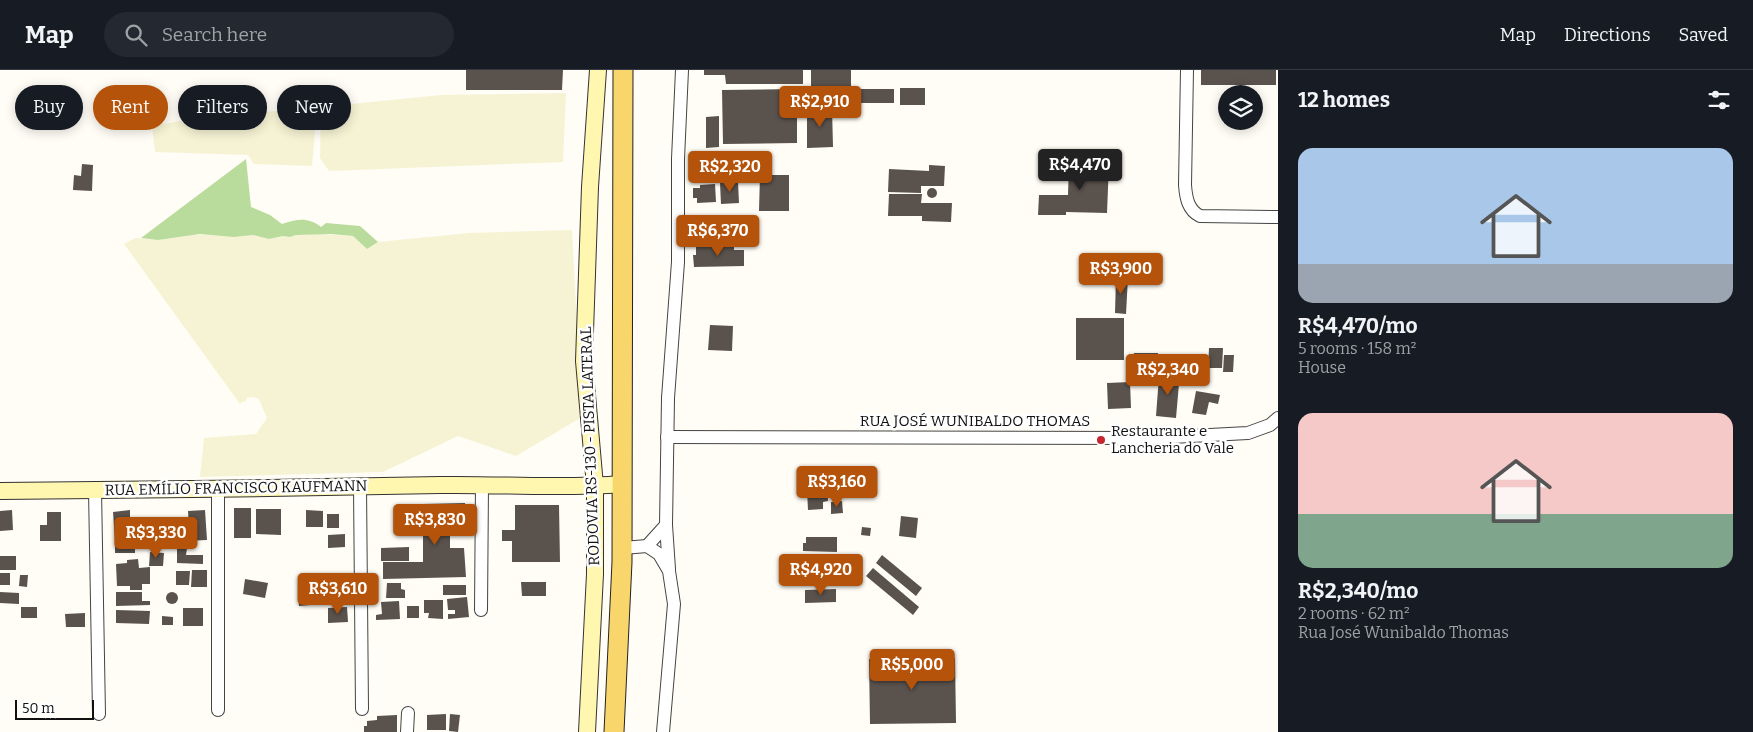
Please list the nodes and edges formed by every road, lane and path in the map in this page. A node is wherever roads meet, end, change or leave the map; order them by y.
1 (598, 70) edge
2 (622, 70) edge
3 (682, 70) edge
4 (1187, 70) edge
5 (1278, 217) edge
6 (1278, 418) edge
7 (667, 437) junction
8 (482, 484) junction
9 (622, 484) junction
10 (360, 486) junction
11 (595, 486) junction
12 (95, 490) junction
13 (218, 490) junction
14 (0, 491) edge
15 (666, 525) junction
16 (647, 546) junction
17 (622, 548) junction
18 (669, 571) junction
19 (481, 610) dead end
20 (362, 709) dead end
21 (218, 710) dead end
22 (408, 713) dead end
23 (99, 714) dead end
24 (407, 732) edge
25 (587, 732) edge
26 (614, 732) edge
27 (663, 732) edge

1 - 11 street, RODOVIA RS-130 - PISTA LATERAL
2 - 9 main road
3 - 7 street
4 - 5 street
6 - 7 street, RUA JOSÉ WUNIBALDO THOMAS
7 - 15 street
8 - 10 street, RUA EMÍLIO FRANCISCO KAUFMANN
8 - 11 street, RUA EMÍLIO FRANCISCO KAUFMANN
8 - 19 street
9 - 11 street, RUA EMÍLIO FRANCISCO KAUFMANN
9 - 17 main road
10 - 13 street, RUA EMÍLIO FRANCISCO KAUFMANN
10 - 20 street
11 - 25 street, RODOVIA RS-130 - PISTA LATERAL
12 - 13 street, RUA EMÍLIO FRANCISCO KAUFMANN
12 - 14 street, RUA EMÍLIO FRANCISCO KAUFMANN
12 - 23 street
13 - 21 street
15 - 16 street
15 - 18 street
16 - 17 street
16 - 18 street
17 - 26 main road
18 - 27 street
22 - 24 street

